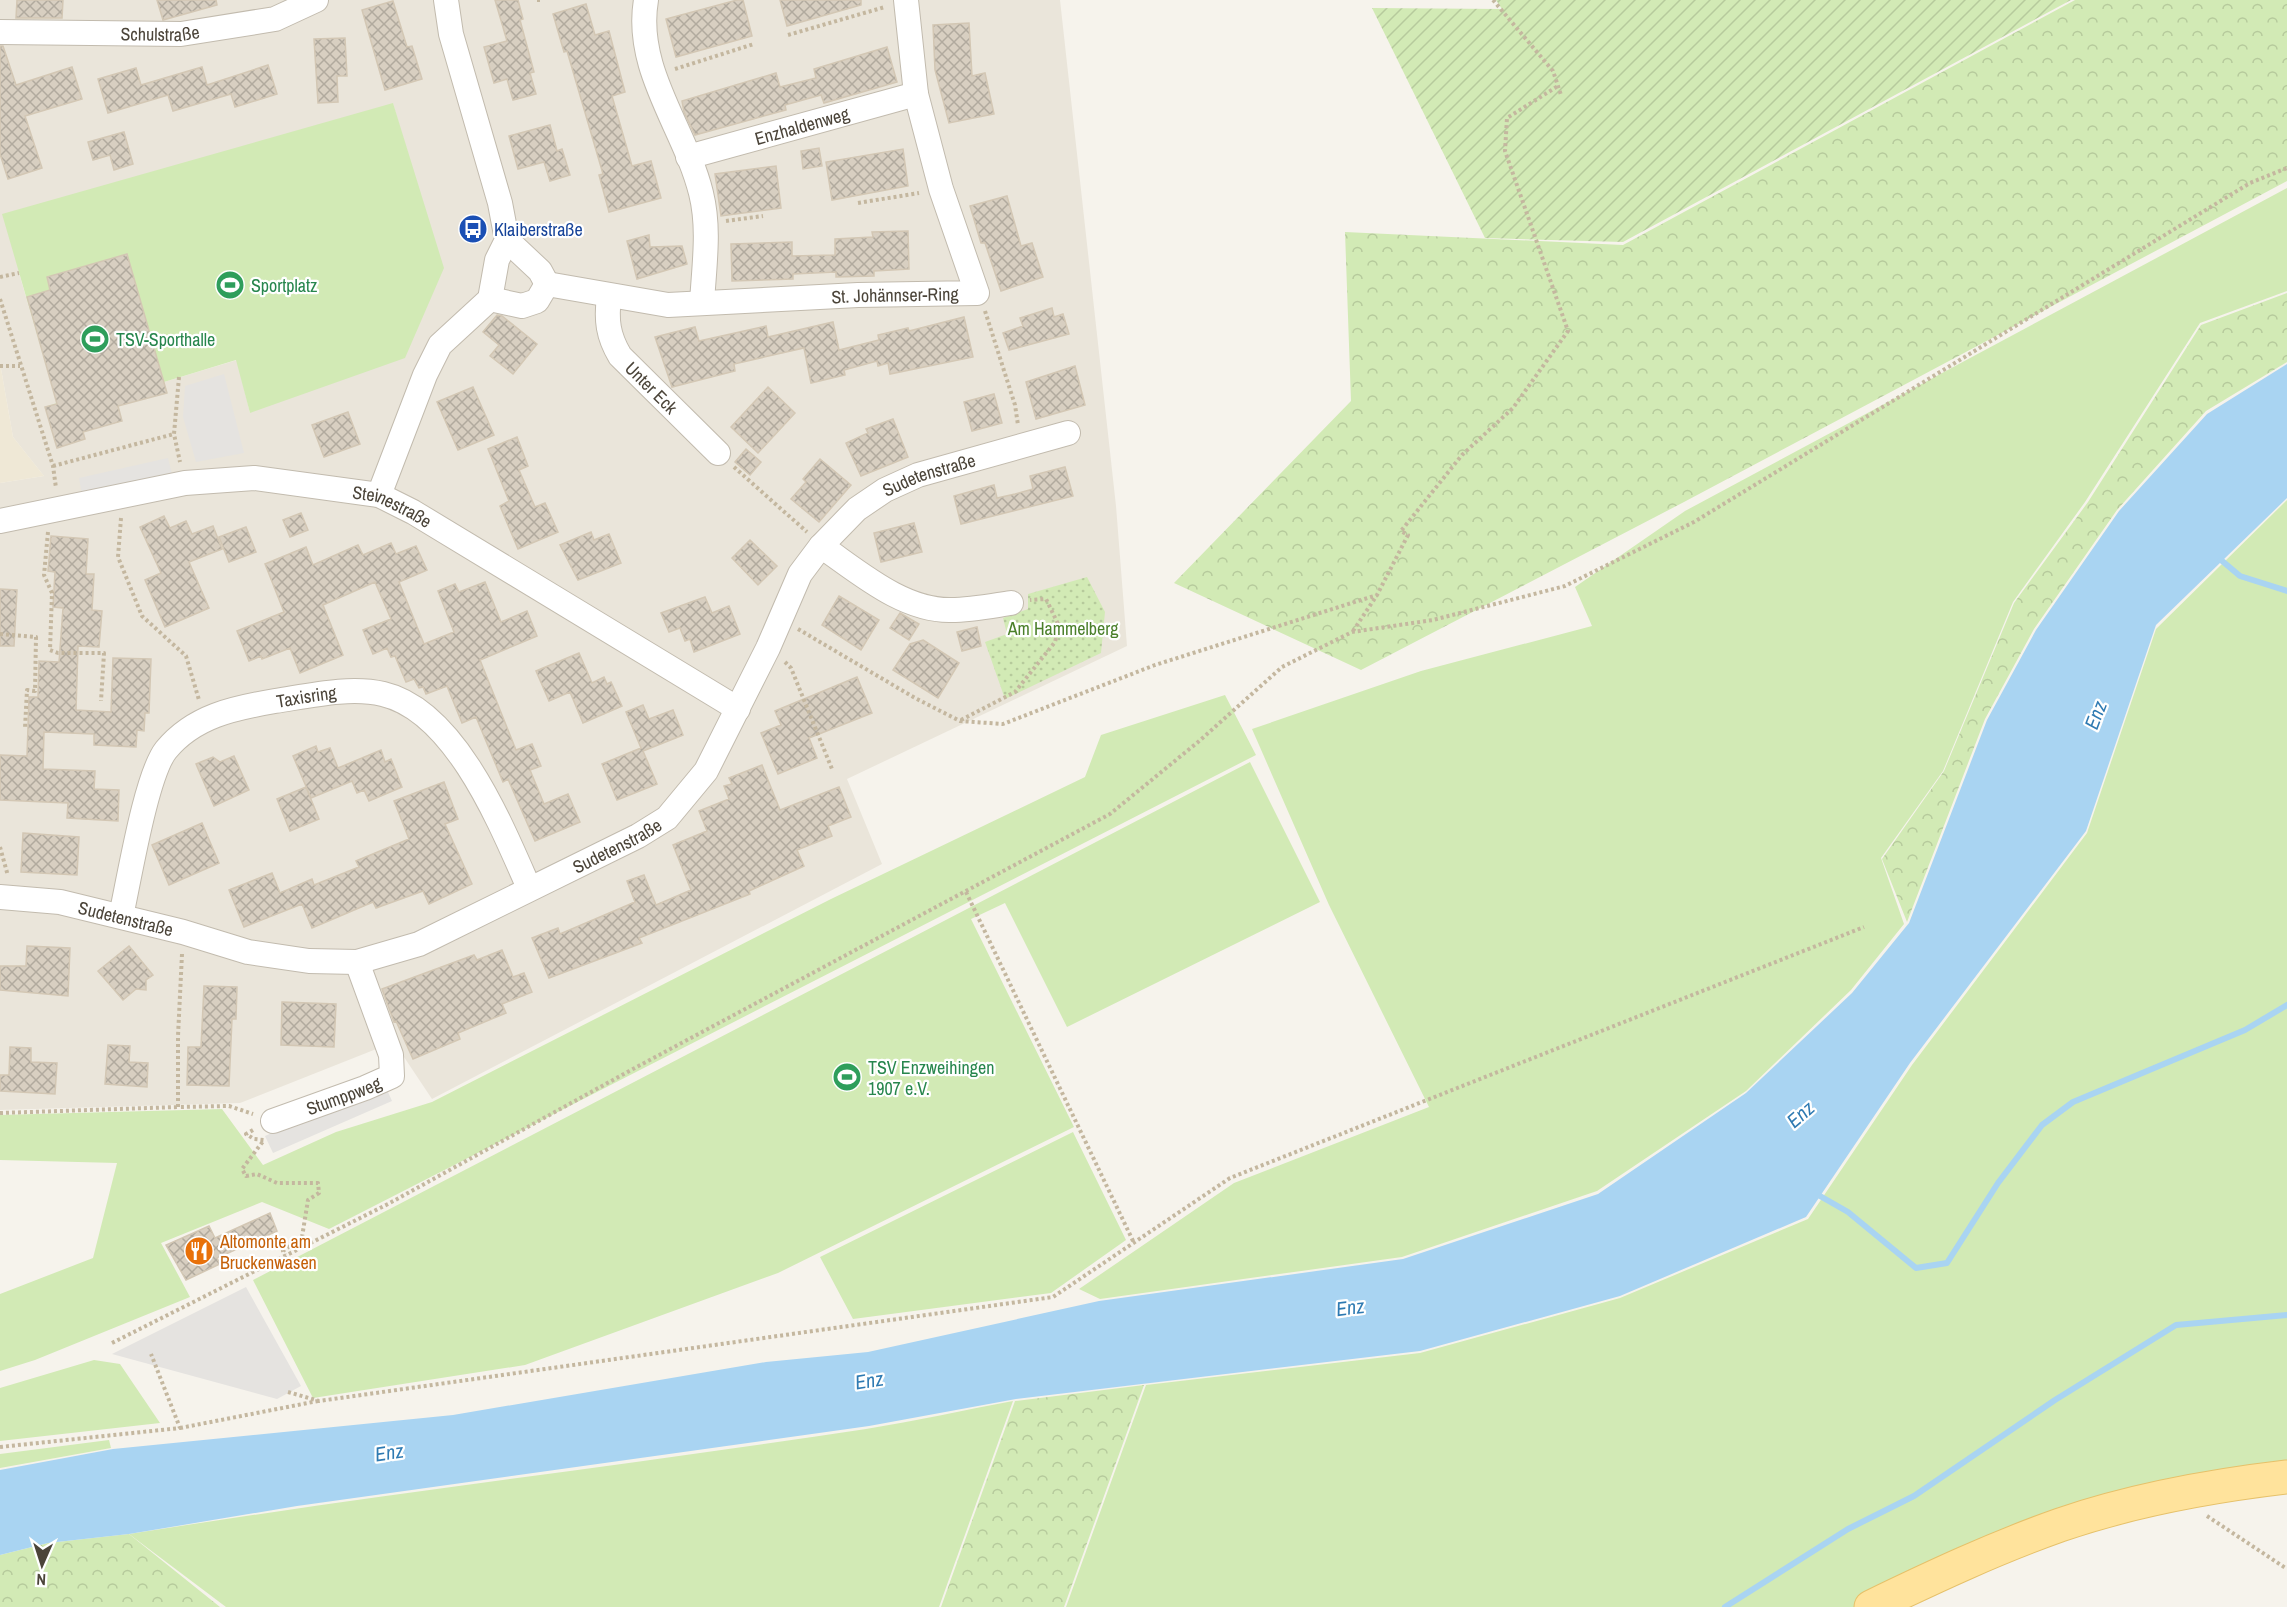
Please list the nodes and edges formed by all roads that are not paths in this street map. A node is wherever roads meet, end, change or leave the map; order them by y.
1 (316, 0) edge
2 (446, 0) edge
3 (646, 0) edge
4 (906, 0) edge
5 (0, 32) edge
6 (916, 94) junction
7 (688, 157) junction
8 (507, 240) junction
9 (548, 284) junction
10 (609, 297) junction
11 (490, 299) junction
12 (702, 303) junction
13 (1068, 433) dead end
14 (718, 453) road end
15 (379, 495) junction
16 (0, 521) edge
17 (821, 546) junction
18 (1011, 603) road end
19 (738, 709) junction
20 (529, 888) junction
21 (7, 897) edge
22 (122, 916) junction
23 (357, 962) junction
24 (273, 1121) road end
25 (2287, 1477) edge
26 (1871, 1607) edge

1 - 5 street, Schulstraße
2 - 8 street
3 - 7 street
4 - 6 street, St. Johännser-Ring
6 - 7 street, Enzhaldenweg
6 - 12 street, St. Johännser-Ring
7 - 12 street
8 - 9 street
8 - 11 street
9 - 10 street
9 - 11 street
10 - 12 street, St. Johännser-Ring
10 - 14 street, Unter Eck
11 - 15 street
13 - 17 street, Sudetenstraße
15 - 16 street, Steinestraße
15 - 19 street, Steinestraße
17 - 18 street
17 - 19 street, Sudetenstraße
19 - 20 street, Sudetenstraße
20 - 22 street, Taxisring
20 - 23 street, Sudetenstraße
21 - 22 street, Sudetenstraße
22 - 23 street, Sudetenstraße
23 - 24 street, Stumppweg
25 - 26 main road

